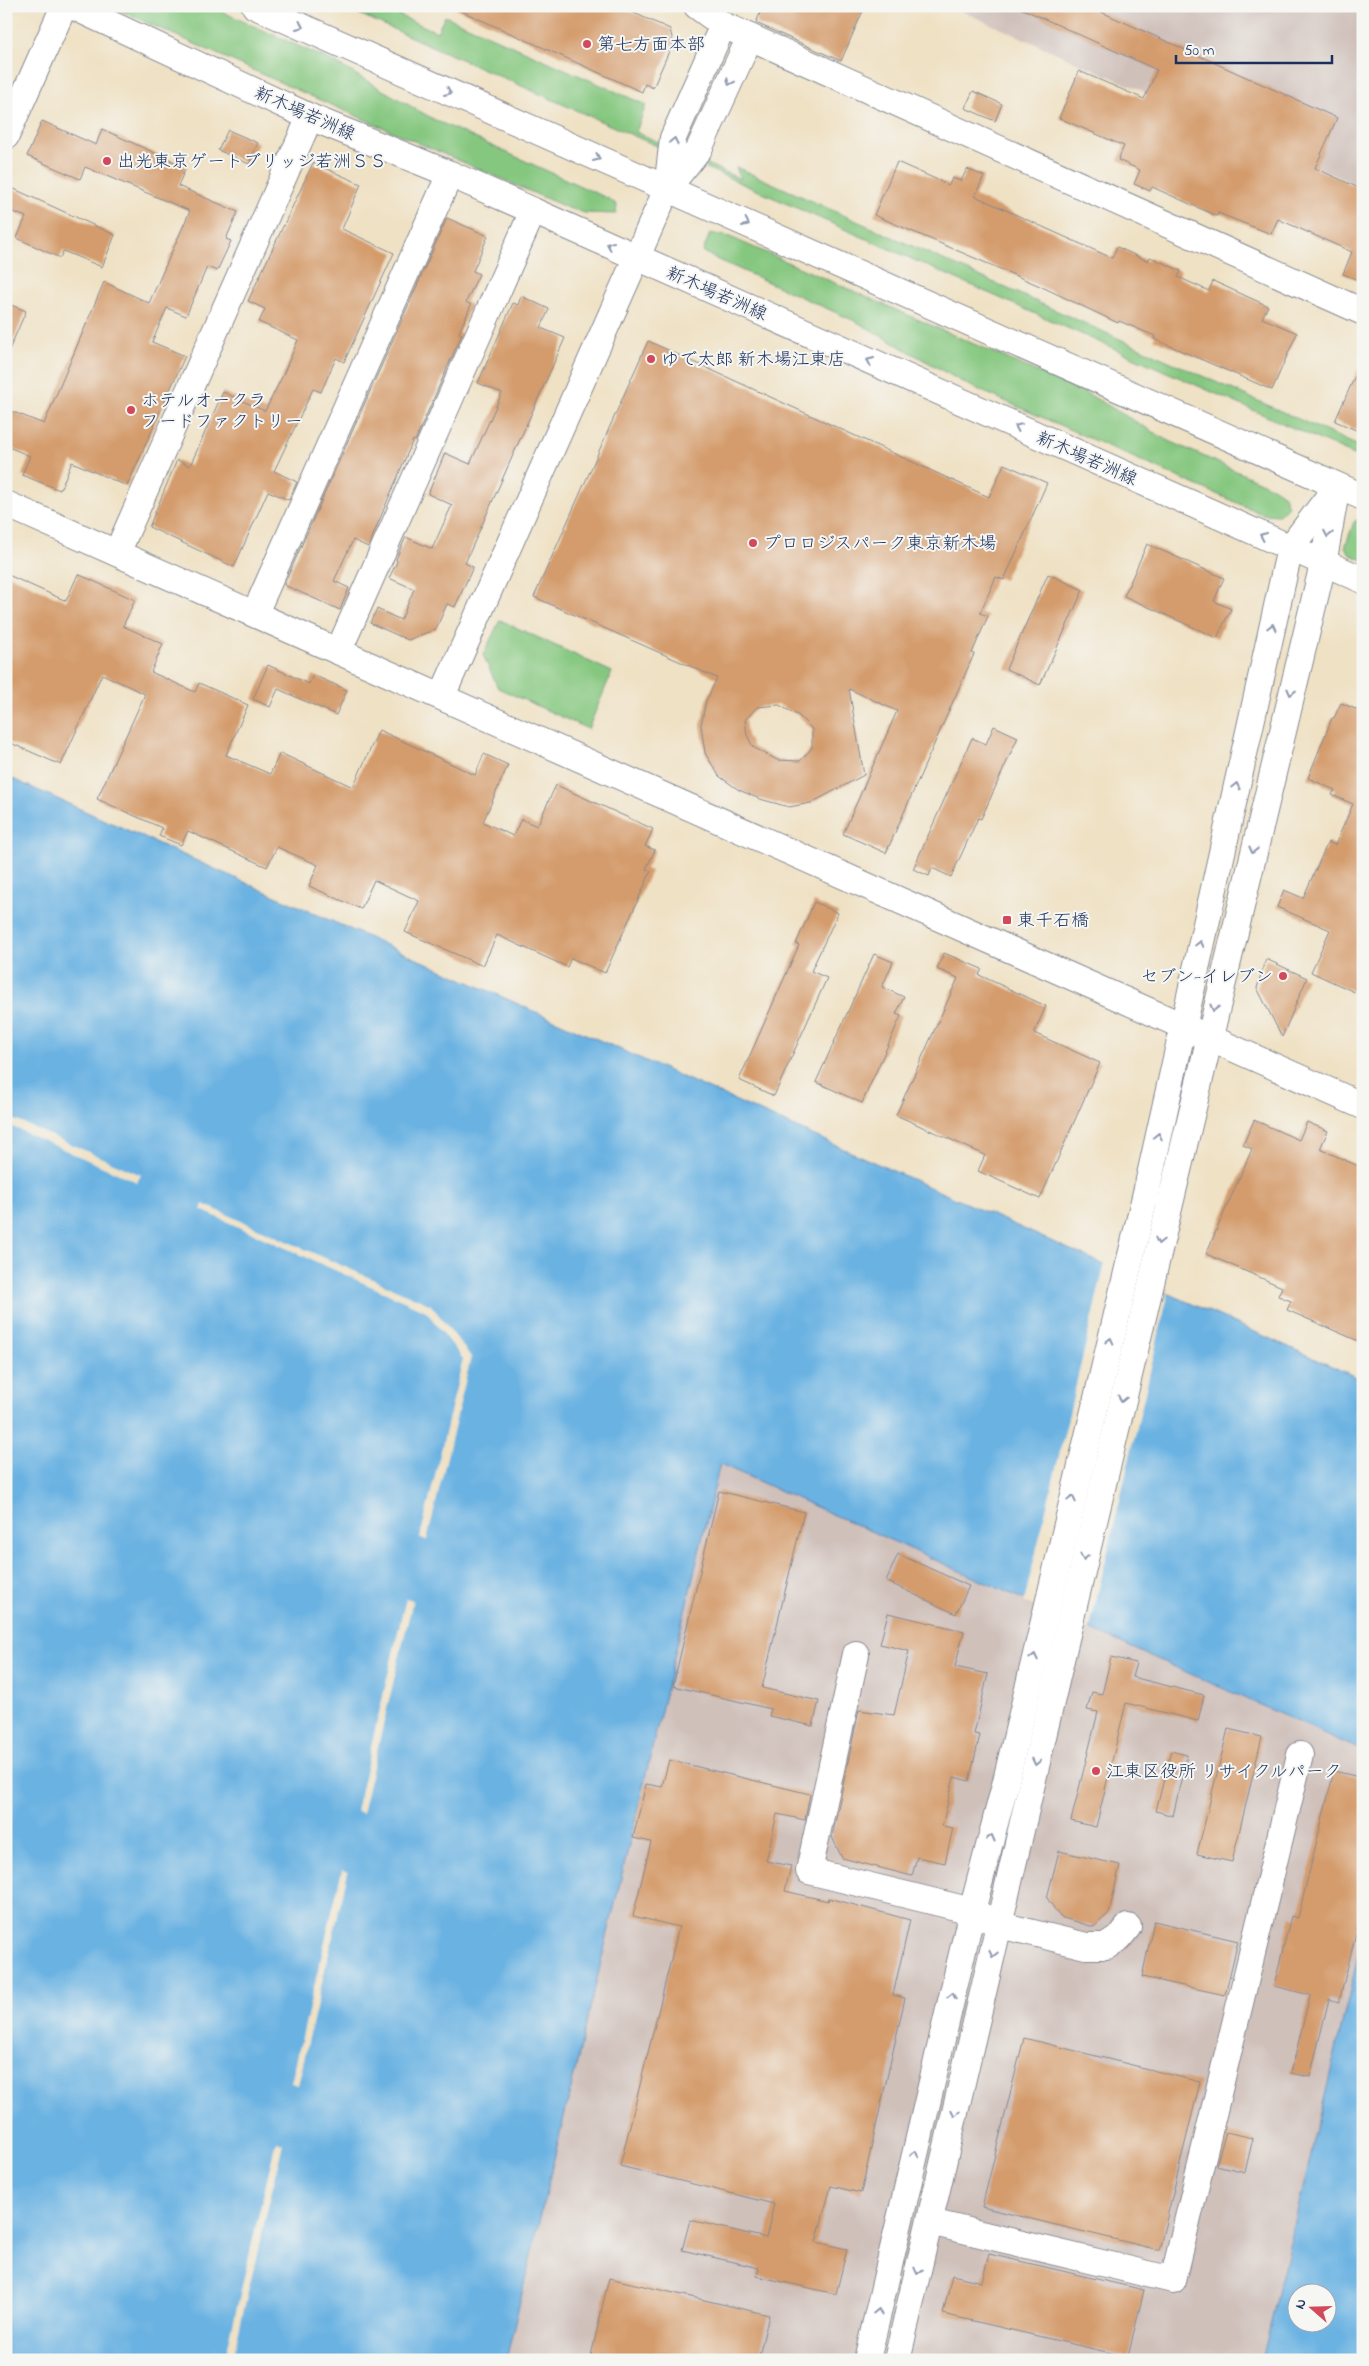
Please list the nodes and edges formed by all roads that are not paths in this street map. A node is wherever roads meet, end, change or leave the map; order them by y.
1 (64, 6) edge
2 (72, 6) edge
3 (255, 6) edge
4 (697, 6) edge
5 (723, 25) junction
6 (750, 37) junction
7 (310, 117) junction
8 (6, 136) edge
9 (450, 174) junction
10 (667, 189) junction
11 (533, 211) junction
12 (637, 257) junction
13 (1363, 312) edge
14 (1337, 486) junction
15 (1363, 498) edge
16 (6, 504) edge
17 (1290, 548) junction
18 (117, 553) junction
19 (1323, 564) junction
20 (1363, 580) edge
21 (255, 613) junction
22 (339, 650) junction
23 (442, 696) junction
24 (1182, 1026) junction
25 (1207, 1037) junction
26 (1363, 1106) edge
27 (1159, 1189) junction
28 (856, 1654) dead end
29 (1300, 1755) dead end
30 (972, 1911) junction
31 (1000, 1925) junction
32 (1128, 1927) dead end
33 (930, 2222) junction
34 (867, 2360) edge
35 (897, 2360) edge

1 - 8 street
2 - 7 street, 新木場若洲線
3 -> 10 street
4 - 5 street
5 - 6 street
10 -> 5 street
6 -> 10 street
6 - 13 street
7 - 9 street, 新木場若洲線
7 - 18 street
9 - 11 street, 新木場若洲線
9 - 21 street
10 - 12 street
10 -> 14 street
12 -> 11 street, 新木場若洲線
11 - 22 street
17 -> 12 street, 新木場若洲線
12 - 23 street
14 - 15 street
14 - 17 street
14 -> 19 street
16 - 18 street
17 - 19 street, 新木場若洲線
24 -> 17 street
18 - 21 street
19 - 20 street, 新木場若洲線
19 -> 25 street
21 - 22 street
22 - 23 street
23 - 24 street
24 - 25 street
27 -> 24 street
25 - 26 street
25 - 27 street
30 -> 27 street
27 -> 31 street
28 - 30 street
29 - 33 street
30 - 31 street
34 -> 30 street
31 - 32 street
31 -> 33 street
33 -> 35 street

